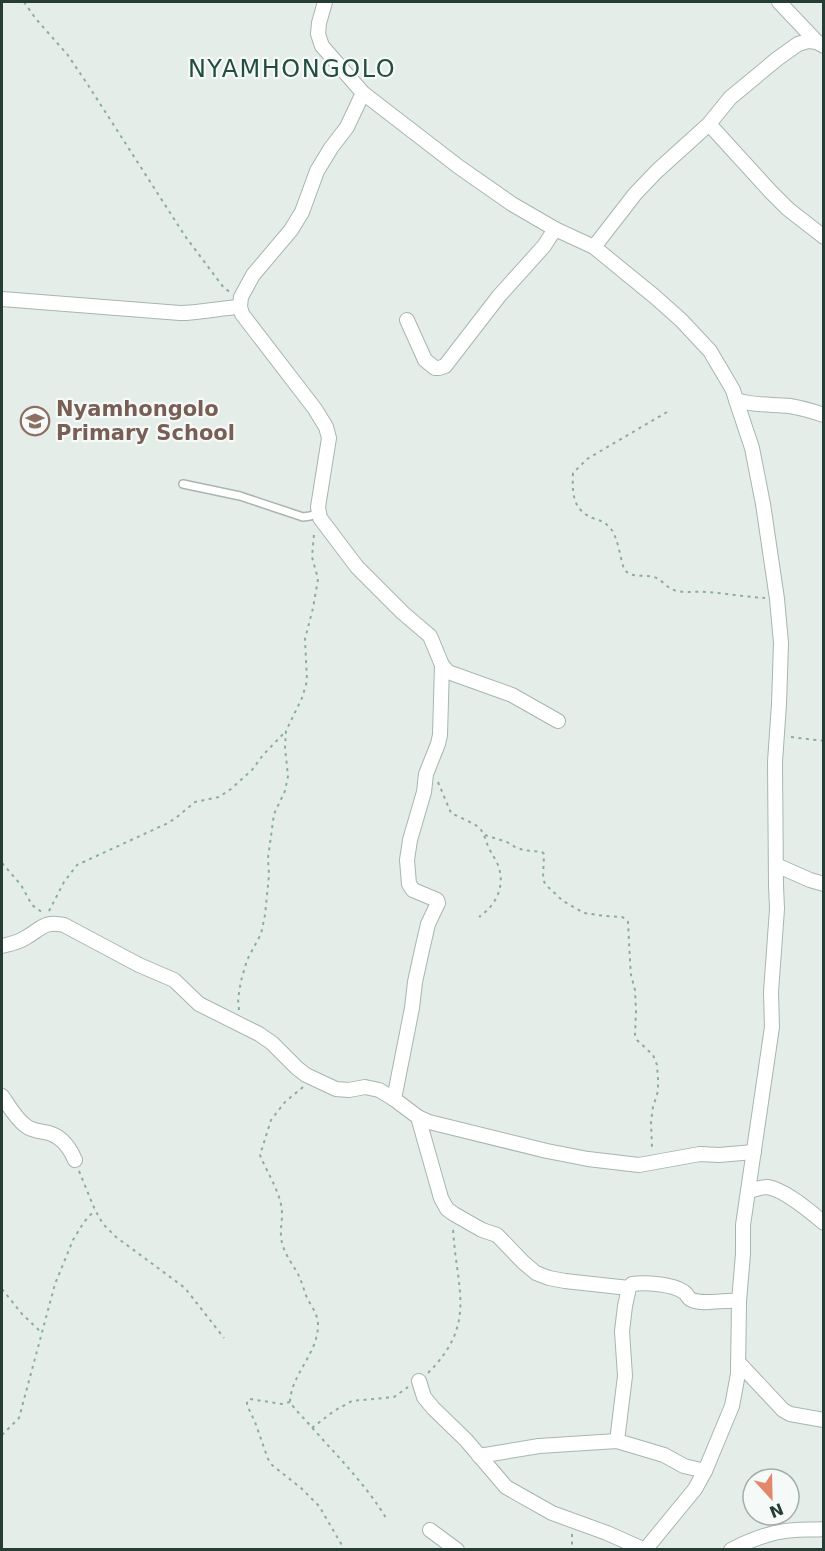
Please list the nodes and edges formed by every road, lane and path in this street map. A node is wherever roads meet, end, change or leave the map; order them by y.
1 (24, 2) edge
2 (325, 2) edge
3 (779, 2) edge
4 (820, 44) edge
5 (363, 93) junction
6 (710, 124) junction
7 (555, 229) junction
8 (824, 237) edge
9 (594, 247) junction
10 (2, 299) edge
11 (240, 302) junction
12 (407, 320) dead end
13 (736, 400) junction
14 (667, 412) dead end
15 (824, 415) edge
16 (183, 484) dead end
17 (319, 515) junction
18 (777, 599) junction
19 (442, 665) junction
20 (558, 721) dead end
21 (286, 731) junction
22 (777, 735) junction
23 (824, 741) edge
24 (424, 785) junction
25 (485, 835) junction
26 (2, 863) edge
27 (776, 865) junction
28 (824, 884) edge
29 (479, 917) dead end
30 (2, 946) edge
31 (242, 1026) junction
32 (318, 1081) junction
33 (2, 1096) edge
34 (394, 1099) junction
35 (418, 1117) junction
36 (754, 1152) junction
37 (75, 1160) joint
38 (651, 1163) junction
39 (748, 1191) junction
40 (95, 1210) junction
41 (454, 1214) junction
42 (824, 1223) edge
43 (628, 1288) junction
44 (2, 1289) edge
45 (739, 1301) junction
46 (42, 1333) junction
47 (224, 1338) dead end
48 (738, 1362) junction
49 (419, 1381) junction
50 (290, 1402) junction
51 (824, 1420) edge
52 (312, 1428) junction
53 (2, 1435) edge
54 (617, 1441) junction
55 (479, 1456) junction
56 (705, 1471) junction
57 (386, 1518) dead end
58 (824, 1529) edge
59 (430, 1530) dead end
60 (343, 1547) dead end
61 (457, 1550) edge
62 (645, 1550) edge
63 (731, 1550) edge

1 - 11 path
2 - 5 street
3 - 4 street
4 - 6 street
5 - 7 street
5 - 11 street
6 - 8 street
6 - 9 street
7 - 9 street
7 - 12 street
9 - 13 street
10 - 11 street
11 - 17 street
13 - 15 street
13 - 18 street
14 - 18 path
16 - 17 lane
17 - 19 street
17 - 21 path
18 - 22 street
19 - 20 street
19 - 24 street
21 - 26 path
21 - 31 path
22 - 23 path
22 - 27 street
24 - 25 path
24 - 34 street
25 - 29 path
25 - 38 path
27 - 28 street
27 - 36 street
30 - 31 street
31 - 32 street
32 - 34 street
32 - 50 path
33 - 37 street
34 - 35 street
35 - 38 street
35 - 41 street
36 - 38 street
36 - 39 street
37 - 40 path
39 - 42 street
39 - 45 street
40 - 46 path
40 - 47 path
41 - 43 street
41 - 49 path
43 - 45 street
43 - 54 street
44 - 46 path
45 - 48 street
46 - 53 path
48 - 51 street
48 - 56 street
49 - 52 path
49 - 55 street
50 - 52 path
50 - 60 path
52 - 57 path
54 - 55 street
54 - 56 street
55 - 62 street
56 - 62 street
58 - 63 street
59 - 61 street

